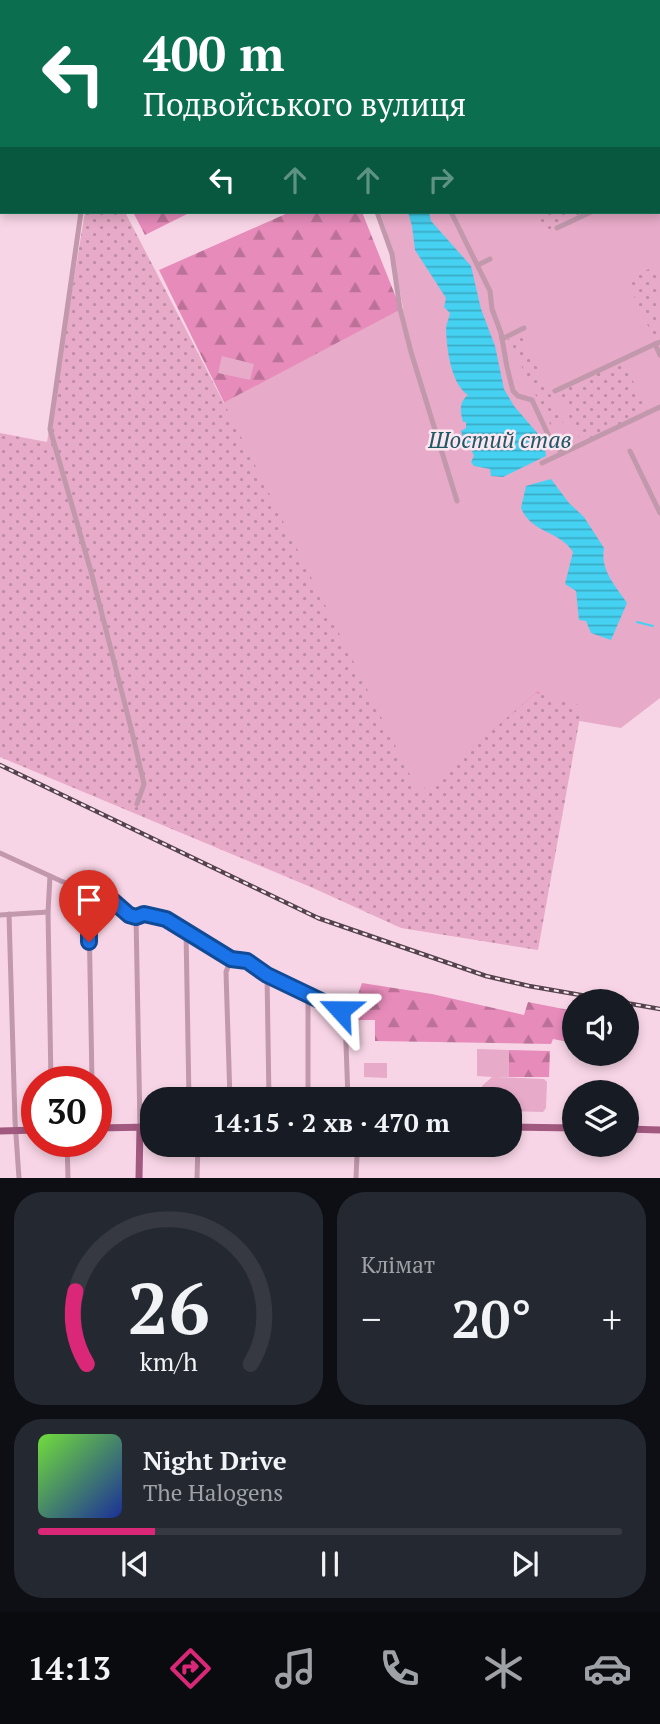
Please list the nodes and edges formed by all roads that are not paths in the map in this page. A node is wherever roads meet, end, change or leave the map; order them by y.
1 (81, 214) edge
2 (378, 214) edge
3 (452, 214) edge
4 (587, 214) edge
5 (557, 228) dead end
6 (490, 259) dead end
7 (478, 265) junction
8 (524, 328) dead end
9 (502, 339) junction
10 (657, 343) edge
11 (660, 355) edge
12 (555, 391) dead end
13 (660, 407) edge
14 (553, 445) junction
15 (630, 451) dead end
16 (563, 453) junction
17 (457, 501) dead end
18 (660, 513) edge
19 (137, 804) dead end
20 (0, 853) edge
21 (50, 876) junction
22 (99, 897) junction
23 (48, 912) junction
24 (9, 914) junction
25 (0, 915) edge
26 (136, 917) junction
27 (186, 930) junction
28 (231, 959) junction
29 (267, 975) junction
30 (308, 996) junction
31 (51, 1066) edge
32 (92, 1066) edge
33 (189, 1087) edge
34 (230, 1087) edge
35 (270, 1087) edge
36 (308, 1087) edge
37 (348, 1087) edge
38 (140, 1127) junction
39 (522, 1127) edge
40 (112, 1128) edge
41 (562, 1128) edge
42 (639, 1129) edge
43 (0, 1130) edge
44 (16, 1130) junction
45 (21, 1130) edge
46 (660, 1130) edge
47 (67, 1157) edge
48 (198, 1157) edge
49 (357, 1157) edge
50 (19, 1178) edge
51 (68, 1178) edge
52 (139, 1178) edge
53 (197, 1178) edge
54 (356, 1178) edge

1 - 19 street
2 - 17 street
3 - 7 street
4 - 5 street
6 - 7 street
7 - 9 street
8 - 9 street
9 - 14 street
10 - 11 street
10 - 12 street
13 - 16 street
14 - 16 street
14 - 16 street
15 - 18 street
20 - 21 street
21 - 22 street
21 - 23 street
22 - 26 street
22 - 32 street
23 - 24 street
23 - 31 street
24 - 25 street
24 - 44 street
26 - 27 street
26 - 38 street
27 - 28 street
27 - 33 street
28 - 29 street
28 - 34 street
29 - 30 street
29 - 35 street
30 - 36 street
30 - 37 street
38 - 40 main road
38 - 52 main road
39 - 41 main road
42 - 46 main road
43 - 44 main road
44 - 45 main road
44 - 50 street
47 - 51 street
48 - 53 street
49 - 54 street

